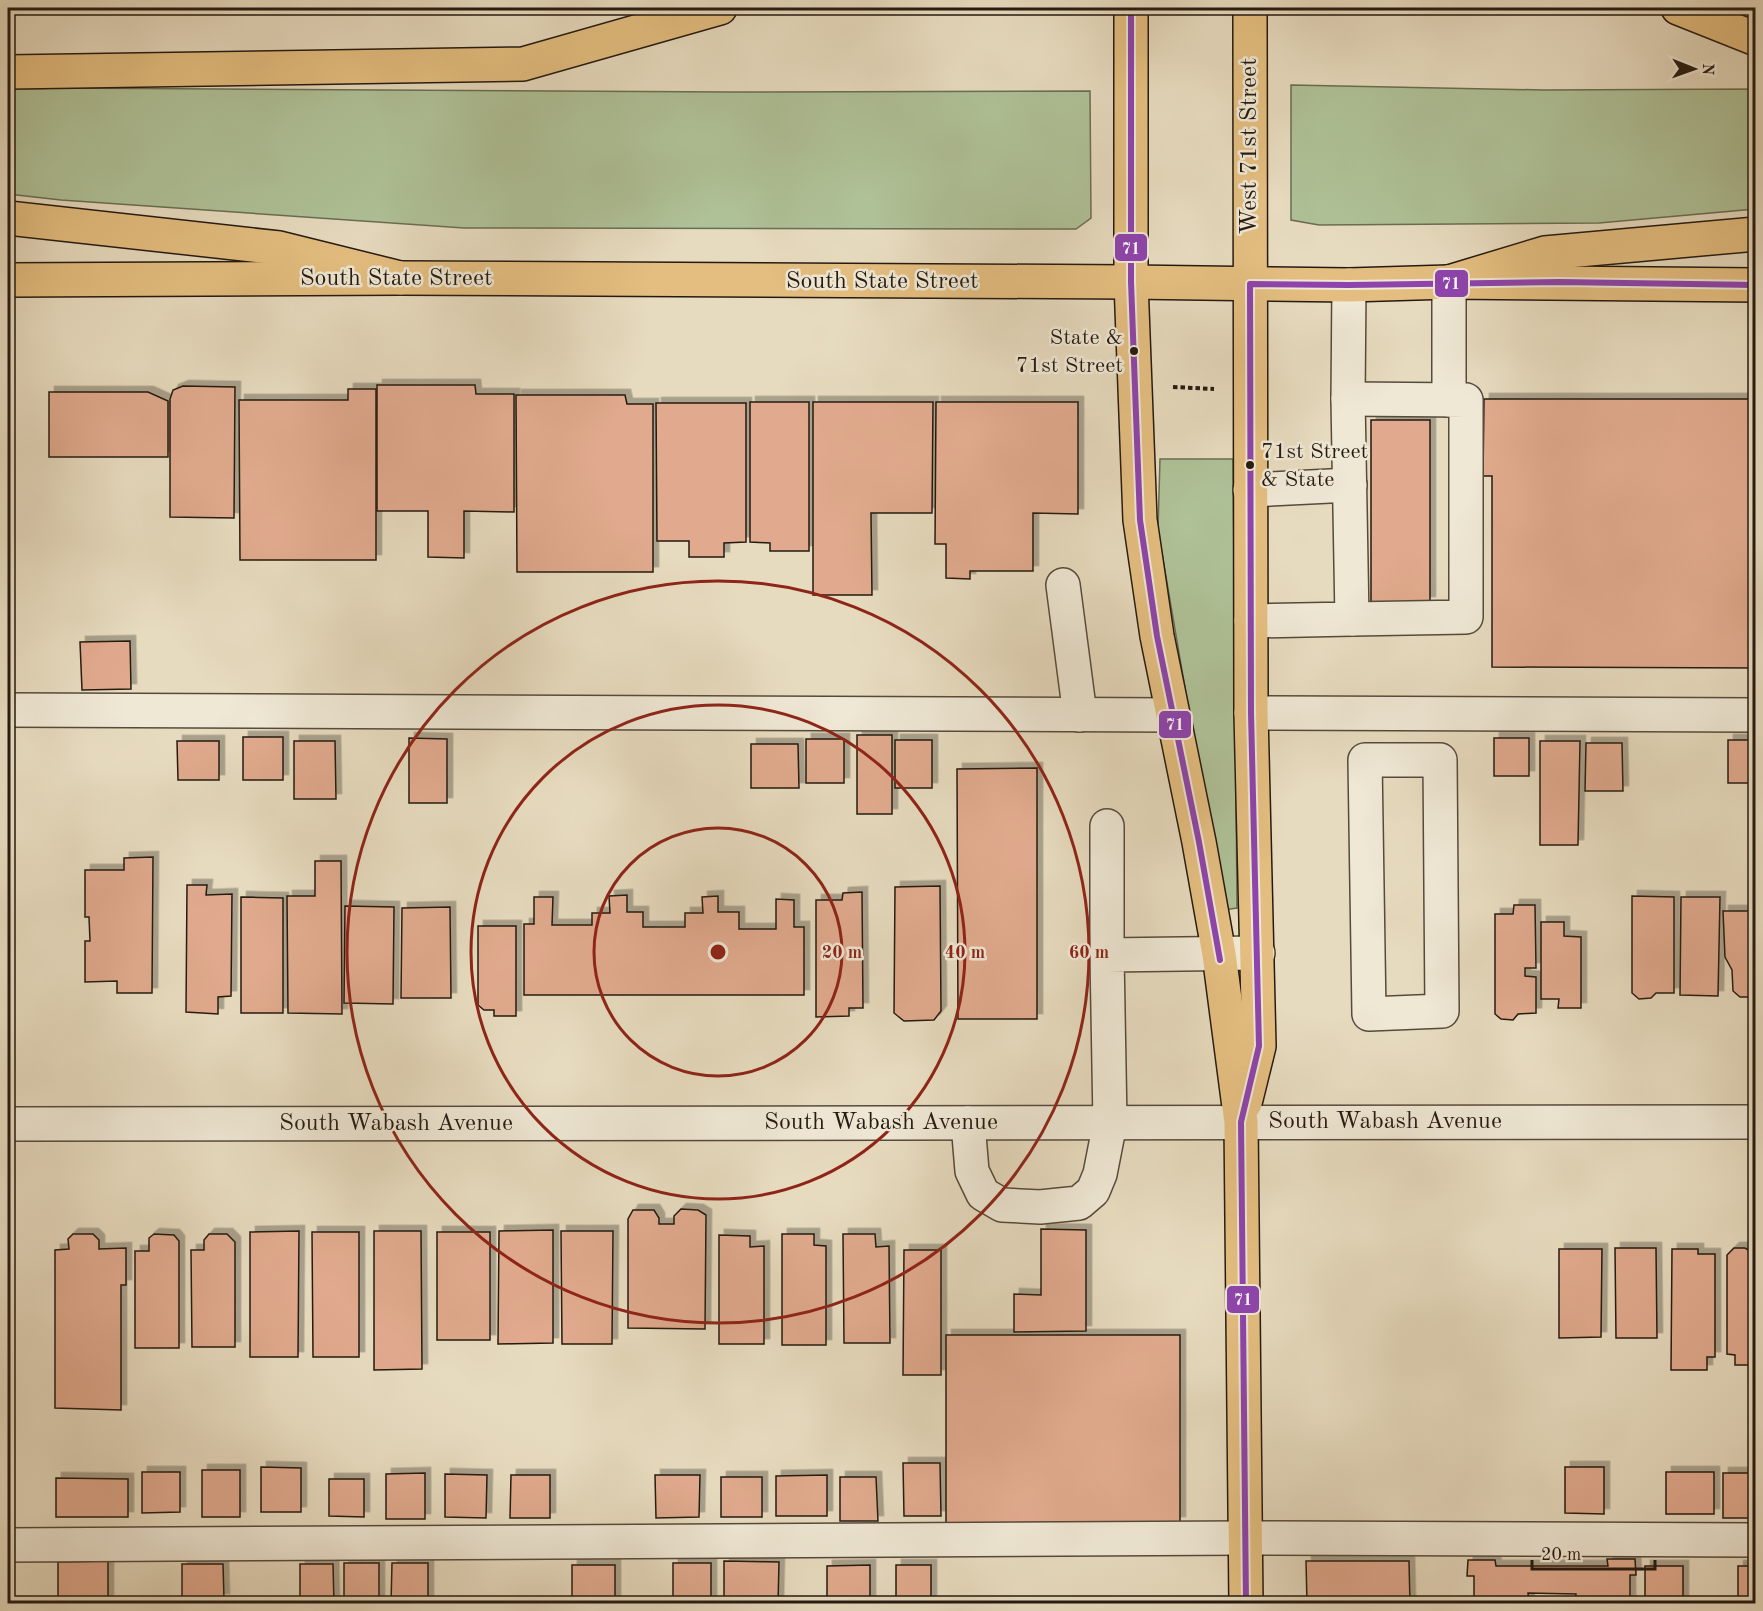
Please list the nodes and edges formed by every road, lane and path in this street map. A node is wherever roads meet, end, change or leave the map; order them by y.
1 (720, 8) edge
2 (1131, 8) edge
3 (1250, 8) edge
4 (1678, 8) edge
5 (1755, 39) edge
6 (8, 72) edge
7 (8, 218) edge
8 (1755, 234) edge
9 (400, 278) junction
10 (8, 280) edge
11 (1131, 282) junction
12 (1449, 282) junction
13 (1250, 284) junction
14 (1349, 285) junction
15 (1755, 285) edge
16 (1172, 387) dead end
17 (1215, 388) dead end
18 (1348, 399) junction
19 (1449, 400) junction
20 (1350, 485) junction
21 (1250, 490) junction
22 (1063, 585) dead end
23 (1352, 619) junction
24 (1251, 621) junction
25 (8, 710) edge
26 (1251, 713) junction
27 (1405, 713) junction
28 (1080, 715) junction
29 (1173, 715) junction
30 (1755, 715) edge
31 (1406, 759) junction
32 (1107, 826) dead end
33 (1258, 953) junction
34 (1219, 954) junction
35 (1107, 955) junction
36 (1241, 1122) junction
37 (1755, 1122) edge
38 (968, 1123) junction
39 (1110, 1123) junction
40 (8, 1124) edge
41 (1245, 1538) junction
42 (1755, 1540) edge
43 (8, 1545) edge
44 (1246, 1604) edge

1 - 6 main road
2 - 11 main road
3 - 13 main road, West 71st Street
4 - 5 main road
7 - 9 main road
8 - 12 main road
9 - 10 main road, South State Street
9 - 11 main road, South State Street
11 - 13 main road, South State Street
11 - 29 main road
12 - 14 main road, South State Street
12 - 15 main road, South State Street
12 - 19 street
13 - 14 main road, South State Street
13 - 21 main road, West 71st Street
14 - 18 street
16 - 17 path
18 - 19 street
18 - 20 street
19 - 23 street
20 - 21 street
20 - 23 street
21 - 24 main road, West 71st Street
22 - 28 street
23 - 24 street
24 - 26 main road, West 71st Street
25 - 28 street
26 - 27 street
26 - 33 main road, West 71st Street
27 - 30 street
27 - 31 street
28 - 29 street
29 - 34 main road
31 - 31 street
32 - 35 street
33 - 34 street
33 - 36 main road, West 71st Street
34 - 35 street
34 - 36 main road
35 - 39 street
36 - 37 street, South Wabash Avenue
36 - 39 street, South Wabash Avenue
36 - 41 main road
38 - 39 street, South Wabash Avenue
38 - 39 street
38 - 40 street, South Wabash Avenue
41 - 42 street
41 - 43 street
41 - 44 main road

